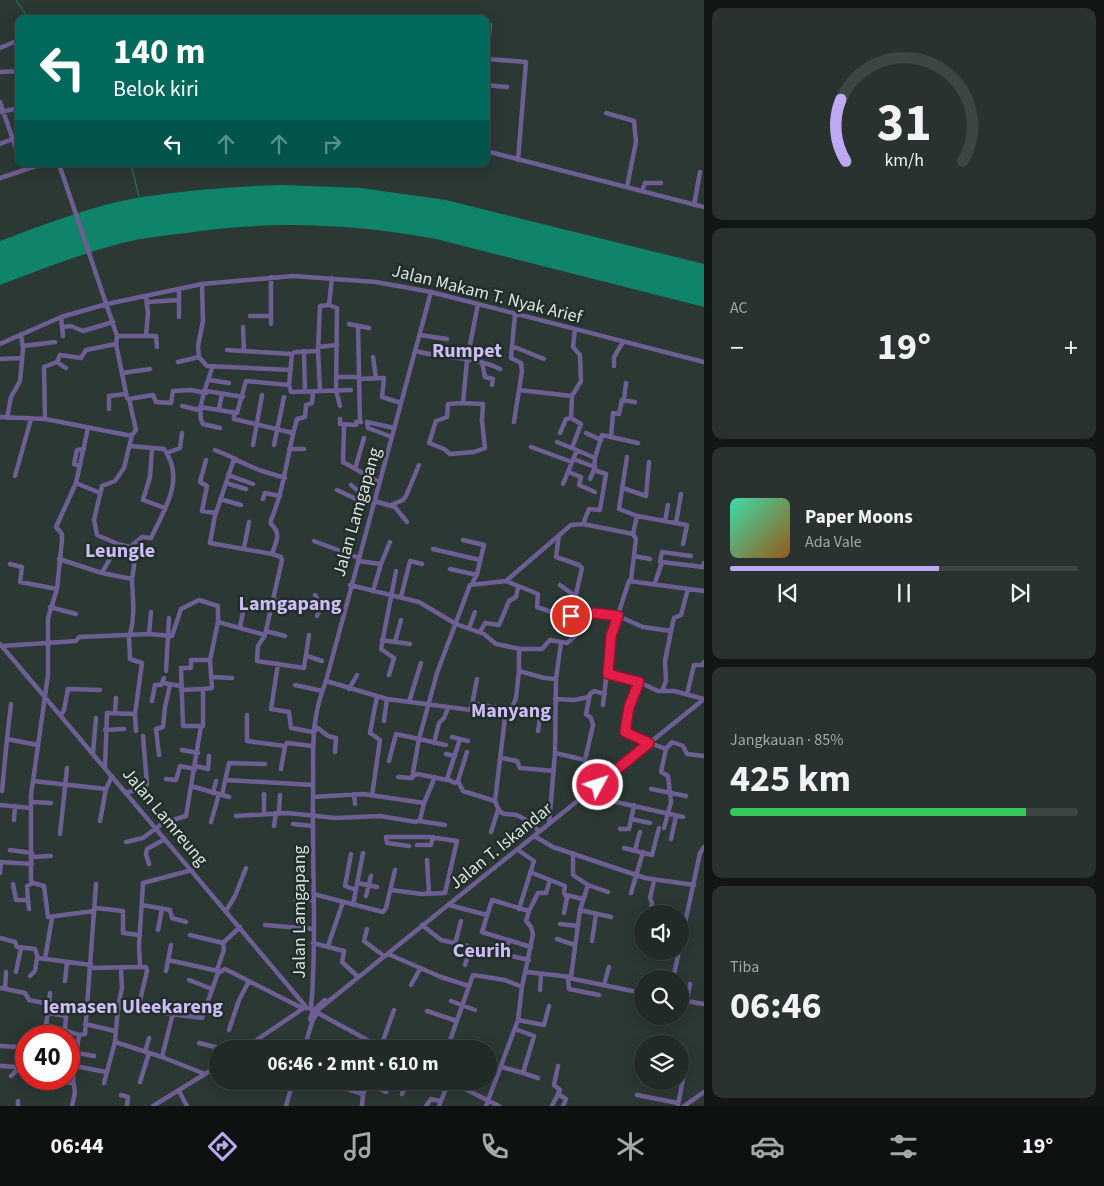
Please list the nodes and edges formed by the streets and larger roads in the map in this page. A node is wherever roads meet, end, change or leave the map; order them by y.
1 (15, 42) edge
2 (0, 48) edge
3 (490, 59) edge
4 (15, 71) edge
5 (0, 72) edge
6 (490, 85) edge
7 (507, 87) dead end
8 (0, 102) edge
9 (15, 109) edge
10 (2, 111) edge
11 (606, 114) dead end
12 (13, 139) junction
13 (0, 144) edge
14 (15, 145) edge
15 (490, 152) edge
16 (518, 156) junction
17 (21, 167) edge
18 (60, 167) edge
19 (700, 172) dead end
20 (0, 178) edge
21 (660, 183) dead end
22 (628, 186) junction
23 (643, 188) junction
24 (695, 201) junction
25 (704, 208) edge
26 (271, 277) junction
27 (332, 278) junction
28 (202, 284) junction
29 (179, 289) junction
30 (431, 292) junction
31 (146, 297) junction
32 (178, 300) junction
33 (148, 302) junction
34 (107, 304) junction
35 (478, 304) junction
36 (329, 305) junction
37 (515, 314) junction
38 (250, 316) dead end
39 (271, 316) junction
40 (179, 317) dead end
41 (61, 318) junction
42 (113, 322) junction
43 (271, 324) dead end
44 (349, 324) dead end
45 (358, 326) junction
46 (62, 327) junction
47 (243, 327) dead end
48 (369, 328) dead end
49 (576, 329) junction
50 (21, 334) junction
51 (420, 335) junction
52 (63, 336) dead end
53 (117, 336) junction
54 (146, 336) junction
55 (447, 340) dead end
56 (55, 342) dead end
57 (623, 342) junction
58 (0, 344) edge
59 (116, 344) junction
60 (337, 345) junction
61 (23, 346) junction
62 (512, 346) junction
63 (157, 348) dead end
64 (318, 349) junction
65 (227, 350) dead end
66 (416, 350) junction
67 (244, 351) junction
68 (304, 351) junction
69 (292, 354) junction
70 (199, 357) junction
71 (373, 357) dead end
72 (22, 358) junction
73 (0, 359) edge
74 (544, 359) dead end
75 (467, 360) junction
76 (57, 362) junction
77 (178, 362) dead end
78 (482, 362) junction
79 (704, 362) edge
80 (614, 366) dead end
81 (66, 368) dead end
82 (212, 368) junction
83 (150, 369) dead end
84 (500, 369) dead end
85 (290, 370) junction
86 (123, 374) junction
87 (336, 377) junction
88 (359, 378) junction
89 (376, 378) junction
90 (209, 380) junction
91 (239, 380) dead end
92 (246, 381) junction
93 (229, 383) dead end
94 (626, 383) dead end
95 (289, 385) junction
96 (492, 385) dead end
97 (336, 390) junction
98 (350, 390) dead end
99 (520, 390) junction
100 (320, 391) junction
101 (206, 392) junction
102 (305, 392) junction
103 (313, 392) junction
104 (126, 394) junction
105 (222, 394) junction
106 (262, 395) dead end
107 (572, 396) junction
108 (243, 397) junction
109 (284, 397) dead end
110 (129, 399) junction
111 (624, 400) junction
112 (635, 402) dead end
113 (401, 403) junction
114 (463, 403) junction
115 (182, 406) dead end
116 (340, 406) dead end
117 (200, 408) junction
118 (109, 409) dead end
119 (218, 409) junction
120 (234, 413) junction
121 (0, 417) edge
122 (7, 418) junction
123 (571, 418) junction
124 (340, 419) dead end
125 (31, 420) junction
126 (45, 420) junction
127 (514, 422) dead end
128 (257, 425) junction
129 (344, 426) dead end
130 (88, 428) junction
131 (220, 428) dead end
132 (394, 428) junction
133 (278, 430) junction
134 (182, 433) dead end
135 (293, 433) junction
136 (560, 433) dead end
137 (586, 433) dead end
138 (132, 435) junction
139 (392, 436) junction
140 (611, 437) junction
141 (364, 438) dead end
142 (601, 440) junction
143 (557, 442) dead end
144 (638, 443) dead end
145 (253, 445) dead end
146 (274, 445) dead end
147 (130, 446) junction
148 (530, 447) dead end
149 (152, 448) junction
150 (289, 449) junction
151 (304, 449) dead end
152 (575, 449) junction
153 (84, 450) junction
154 (215, 450) dead end
155 (167, 453) junction
156 (595, 458) junction
157 (627, 458) dead end
158 (206, 460) dead end
159 (237, 460) junction
160 (573, 461) junction
161 (649, 462) dead end
162 (419, 465) dead end
163 (80, 466) junction
164 (355, 469) junction
165 (594, 469) junction
166 (568, 472) junction
167 (228, 475) junction
168 (15, 476) dead end
169 (285, 478) junction
170 (590, 479) dead end
171 (379, 482) junction
172 (76, 483) junction
173 (226, 483) junction
174 (253, 484) dead end
175 (563, 484) dead end
176 (351, 485) dead end
177 (623, 488) junction
178 (246, 489) dead end
179 (338, 490) dead end
180 (595, 492) dead end
181 (100, 493) junction
182 (363, 494) junction
183 (681, 494) dead end
184 (280, 496) junction
185 (220, 499) junction
186 (263, 499) dead end
187 (374, 502) junction
188 (241, 505) dead end
189 (391, 505) junction
190 (668, 505) dead end
191 (165, 508) junction
192 (600, 510) junction
193 (666, 513) junction
194 (215, 515) junction
195 (678, 515) junction
196 (637, 516) junction
197 (598, 517) dead end
198 (249, 522) dead end
199 (407, 522) dead end
200 (665, 522) junction
201 (676, 523) junction
202 (583, 524) junction
203 (633, 534) junction
204 (559, 535) junction
205 (463, 540) dead end
206 (314, 541) dead end
207 (390, 542) dead end
208 (118, 544) junction
209 (683, 544) dead end
210 (244, 548) junction
211 (433, 549) dead end
212 (114, 551) junction
213 (272, 554) junction
214 (634, 556) junction
215 (691, 556) dead end
216 (59, 559) junction
217 (359, 559) junction
218 (650, 559) dead end
219 (480, 560) junction
220 (660, 562) junction
221 (704, 563) edge
222 (10, 564) dead end
223 (381, 564) junction
224 (422, 564) dead end
225 (450, 569) dead end
226 (396, 571) dead end
227 (102, 573) junction
228 (477, 574) junction
229 (132, 580) junction
230 (632, 580) junction
231 (506, 581) junction
232 (654, 583) junction
233 (472, 584) junction
234 (350, 585) junction
235 (560, 585) dead end
236 (518, 588) junction
237 (57, 589) junction
238 (688, 589) junction
239 (373, 591) junction
240 (704, 591) edge
241 (315, 595) dead end
242 (389, 595) junction
243 (575, 596) junction
244 (401, 597) junction
245 (221, 600) dead end
246 (274, 600) junction
247 (262, 602) dead end
248 (218, 606) junction
249 (273, 606) junction
250 (314, 607) junction
251 (50, 608) junction
252 (244, 608) dead end
253 (320, 609) junction
254 (151, 612) dead end
255 (475, 612) dead end
256 (343, 613) junction
257 (76, 614) dead end
258 (318, 616) dead end
259 (571, 616) junction
260 (618, 616) junction
261 (169, 618) dead end
262 (579, 618) junction
263 (401, 620) dead end
264 (218, 622) junction
265 (456, 624) junction
266 (240, 627) junction
267 (469, 628) junction
268 (671, 630) junction
269 (480, 632) junction
270 (266, 633) junction
271 (148, 634) junction
272 (309, 634) dead end
273 (130, 635) junction
274 (166, 635) junction
275 (285, 636) dead end
276 (382, 640) junction
277 (395, 642) junction
278 (561, 642) junction
279 (48, 644) junction
280 (410, 644) dead end
281 (1, 645) edge
282 (519, 649) junction
283 (307, 656) junction
284 (210, 660) junction
285 (322, 661) dead end
286 (704, 662) edge
287 (421, 663) dead end
288 (278, 664) junction
289 (166, 671) dead end
290 (519, 671) junction
291 (608, 674) junction
292 (357, 675) dead end
293 (389, 675) dead end
294 (211, 677) junction
295 (164, 678) dead end
296 (232, 678) dead end
297 (477, 679) dead end
298 (556, 679) junction
299 (326, 681) junction
300 (639, 682) junction
301 (163, 683) junction
302 (170, 685) junction
303 (295, 685) dead end
304 (181, 688) junction
305 (203, 689) junction
306 (349, 689) junction
307 (100, 690) dead end
308 (662, 691) junction
309 (322, 692) junction
310 (605, 694) junction
311 (687, 694) junction
312 (44, 696) junction
313 (377, 696) junction
314 (589, 697) junction
315 (116, 698) dead end
316 (387, 699) junction
317 (555, 699) junction
318 (704, 699) edge
319 (152, 701) dead end
320 (408, 702) junction
321 (472, 703) junction
322 (11, 704) dead end
323 (428, 705) junction
324 (603, 705) dead end
325 (448, 708) junction
326 (509, 709) junction
327 (115, 712) junction
328 (136, 714) junction
329 (60, 715) junction
330 (247, 715) dead end
331 (539, 716) junction
332 (96, 718) dead end
333 (554, 718) junction
334 (384, 721) dead end
335 (201, 726) junction
336 (124, 729) dead end
337 (106, 730) junction
338 (136, 731) dead end
339 (538, 731) dead end
340 (313, 732) junction
341 (143, 736) dead end
342 (452, 737) dead end
343 (7, 739) junction
344 (460, 739) junction
345 (419, 740) junction
346 (468, 741) dead end
347 (434, 743) junction
348 (649, 743) junction
349 (38, 745) junction
350 (446, 745) dead end
351 (285, 746) junction
352 (312, 746) junction
353 (666, 749) junction
354 (182, 750) dead end
355 (336, 752) dead end
356 (93, 753) junction
357 (198, 753) junction
358 (555, 753) junction
359 (446, 754) dead end
360 (159, 755) dead end
361 (455, 755) junction
362 (209, 756) dead end
363 (704, 756) edge
364 (502, 758) junction
365 (389, 761) dead end
366 (265, 764) dead end
367 (195, 767) junction
368 (67, 768) dead end
369 (105, 768) junction
370 (281, 769) dead end
371 (554, 771) junction
372 (112, 776) junction
373 (398, 777) dead end
374 (435, 777) junction
375 (412, 778) junction
376 (166, 779) dead end
377 (226, 780) junction
378 (447, 780) junction
379 (33, 781) junction
380 (216, 781) dead end
381 (458, 781) junction
382 (65, 784) junction
383 (313, 784) junction
384 (191, 786) junction
385 (106, 789) junction
386 (651, 789) dead end
387 (2, 791) dead end
388 (126, 793) junction
389 (213, 793) junction
390 (670, 793) junction
391 (264, 794) dead end
392 (354, 794) junction
393 (221, 795) junction
394 (280, 795) dead end
395 (585, 795) junction
396 (372, 796) junction
397 (686, 796) dead end
398 (229, 797) dead end
399 (313, 797) junction
400 (496, 801) junction
401 (30, 802) junction
402 (51, 803) dead end
403 (424, 803) junction
404 (355, 804) dead end
405 (0, 805) edge
406 (634, 805) junction
407 (15, 806) junction
408 (30, 808) junction
409 (498, 810) junction
410 (278, 813) junction
411 (264, 814) junction
412 (668, 814) junction
413 (236, 816) dead end
414 (313, 816) junction
415 (676, 816) junction
416 (683, 817) dead end
417 (631, 819) junction
418 (14, 820) dead end
419 (100, 821) dead end
420 (419, 821) junction
421 (212, 822) dead end
422 (650, 823) dead end
423 (293, 824) dead end
424 (549, 824) junction
425 (445, 825) dead end
426 (274, 826) dead end
427 (313, 826) junction
428 (156, 829) junction
429 (620, 829) dead end
430 (491, 832) dead end
431 (539, 832) junction
432 (640, 832) dead end
433 (60, 834) dead end
434 (534, 836) junction
435 (433, 837) junction
436 (165, 839) junction
437 (671, 840) dead end
438 (126, 842) dead end
439 (417, 845) dead end
440 (409, 846) dead end
441 (704, 847) edge
442 (624, 848) dead end
443 (10, 850) dead end
444 (518, 850) junction
445 (635, 850) junction
446 (643, 852) junction
447 (351, 854) dead end
448 (363, 854) dead end
449 (574, 854) junction
450 (32, 855) junction
451 (50, 856) dead end
452 (427, 860) dead end
453 (1, 862) edge
454 (32, 864) junction
455 (149, 864) dead end
456 (246, 868) dead end
457 (192, 870) junction
458 (395, 870) dead end
459 (530, 872) junction
460 (0, 873) edge
461 (636, 875) junction
462 (370, 876) dead end
463 (550, 880) junction
464 (654, 881) junction
465 (33, 883) junction
466 (358, 883) junction
467 (13, 884) dead end
468 (96, 884) dead end
469 (694, 884) junction
470 (588, 885) junction
471 (368, 886) junction
472 (377, 887) dead end
473 (356, 890) junction
474 (391, 890) junction
475 (608, 892) dead end
476 (631, 893) dead end
477 (429, 894) junction
478 (566, 894) junction
479 (366, 896) dead end
480 (313, 897) junction
481 (583, 899) junction
482 (28, 900) junction
483 (296, 900) dead end
484 (343, 902) junction
485 (142, 905) junction
486 (353, 905) junction
487 (449, 905) junction
488 (652, 905) edge
489 (162, 908) junction
490 (519, 908) junction
491 (689, 908) edge
492 (30, 909) dead end
493 (95, 910) junction
494 (580, 910) junction
495 (226, 911) junction
496 (529, 911) junction
497 (564, 913) dead end
498 (596, 914) junction
499 (49, 915) junction
500 (486, 915) junction
501 (611, 917) dead end
502 (461, 921) dead end
503 (186, 922) dead end
504 (560, 924) dead end
505 (265, 925) dead end
506 (422, 925) junction
507 (578, 926) junction
508 (240, 927) junction
509 (367, 929) dead end
510 (158, 930) dead end
511 (313, 930) junction
512 (140, 935) junction
513 (190, 935) dead end
514 (0, 938) edge
515 (557, 939) dead end
516 (509, 940) junction
517 (592, 941) dead end
518 (223, 943) junction
519 (313, 943) junction
520 (455, 944) junction
521 (170, 945) dead end
522 (575, 945) junction
523 (328, 946) junction
524 (531, 947) junction
525 (21, 948) junction
526 (471, 948) junction
527 (505, 954) junction
528 (386, 955) junction
529 (37, 958) junction
530 (45, 959) junction
531 (168, 960) junction
532 (528, 960) junction
533 (68, 962) junction
534 (464, 965) dead end
535 (609, 966) dead end
536 (91, 967) junction
537 (140, 967) junction
538 (121, 969) junction
539 (420, 969) junction
540 (166, 971) dead end
541 (218, 971) junction
542 (6, 972) dead end
543 (16, 972) dead end
544 (527, 972) junction
545 (541, 975) junction
546 (30, 976) dead end
547 (356, 976) junction
548 (569, 978) junction
549 (189, 980) dead end
550 (65, 981) dead end
551 (249, 981) junction
552 (604, 985) junction
553 (410, 986) dead end
554 (469, 986) junction
555 (522, 987) junction
556 (3, 988) edge
557 (212, 989) junction
558 (540, 990) dead end
559 (634, 991) edge
560 (50, 992) dead end
561 (599, 995) dead end
562 (451, 1001) dead end
563 (689, 1001) edge
564 (49, 1004) junction
565 (87, 1004) junction
566 (704, 1004) edge
567 (549, 1006) dead end
568 (118, 1007) junction
569 (462, 1007) junction
570 (138, 1009) junction
571 (310, 1010) junction
572 (394, 1010) dead end
573 (475, 1010) dead end
574 (427, 1011) dead end
575 (48, 1013) junction
576 (173, 1013) junction
577 (518, 1020) junction
578 (457, 1021) junction
579 (85, 1024) junction
580 (46, 1025) edge
581 (65, 1025) edge
582 (515, 1029) junction
583 (229, 1030) dead end
584 (116, 1031) junction
585 (80, 1035) edge
586 (149, 1038) dead end
587 (258, 1040) edge
588 (307, 1040) edge
589 (367, 1040) edge
590 (385, 1040) edge
591 (450, 1040) edge
592 (116, 1042) junction
593 (199, 1043) dead end
594 (0, 1046) edge
595 (209, 1046) edge
596 (15, 1048) edge
597 (147, 1052) junction
598 (80, 1053) edge
599 (94, 1056) dead end
600 (162, 1057) junction
601 (0, 1066) edge
602 (502, 1066) junction
603 (558, 1066) dead end
604 (15, 1068) edge
605 (80, 1068) edge
606 (15, 1072) edge
607 (106, 1072) junction
608 (209, 1072) edge
609 (523, 1073) junction
610 (205, 1074) junction
611 (11, 1076) dead end
612 (538, 1078) dead end
613 (140, 1082) dead end
614 (104, 1083) dead end
615 (75, 1090) edge
616 (290, 1090) edge
617 (351, 1090) edge
618 (366, 1090) edge
619 (383, 1090) edge
620 (404, 1090) edge
621 (445, 1090) edge
622 (465, 1090) edge
623 (681, 1090) edge
624 (178, 1091) junction
625 (386, 1092) dead end
626 (704, 1092) edge
627 (364, 1094) junction
628 (402, 1094) dead end
629 (558, 1094) junction
630 (121, 1095) dead end
631 (637, 1095) dead end
632 (487, 1103) edge
633 (440, 1104) edge
634 (678, 1105) edge
635 (72, 1106) edge
636 (127, 1106) edge
637 (153, 1106) edge
638 (186, 1106) edge
639 (286, 1106) edge
640 (362, 1106) edge
641 (426, 1106) edge
642 (499, 1106) edge
643 (552, 1106) edge
644 (563, 1106) edge
645 (684, 1106) edge

1 - 2 street
3 - 16 street
4 - 5 street
6 - 7 street
8 - 10 street
9 - 10 street
10 - 12 street
11 - 22 street
12 - 13 street
12 - 14 street
15 - 16 street
16 - 22 street
17 - 20 street
18 - 34 street
19 - 24 street
21 - 23 street
22 - 23 street
23 - 24 street
24 - 25 street
26 - 27 street, Jalan Makam T. Nyak Arief
26 - 28 street, Jalan Makam T. Nyak Arief
26 - 39 street
27 - 30 street, Jalan Makam T. Nyak Arief
27 - 36 street
28 - 29 street, Jalan Makam T. Nyak Arief
28 - 70 street
29 - 31 street, Jalan Makam T. Nyak Arief
29 - 32 street
30 - 35 street, Jalan Makam T. Nyak Arief
30 - 51 street, Jalan Lamgapang
31 - 33 street
31 - 34 street, Jalan Makam T. Nyak Arief
32 - 33 street
32 - 40 street
33 - 54 street
34 - 41 street, Jalan Makam T. Nyak Arief
34 - 42 street
35 - 37 street, Jalan Makam T. Nyak Arief
35 - 75 street
36 - 60 street
36 - 64 street
37 - 49 street, Jalan Makam T. Nyak Arief
37 - 62 street
38 - 39 street
39 - 43 street
41 - 46 street
41 - 50 street, Jalan Makam T. Nyak Arief
42 - 46 street
42 - 53 street
44 - 45 street
45 - 48 street
45 - 88 street
46 - 52 street
47 - 67 street
49 - 57 street, Jalan Makam T. Nyak Arief
49 - 107 street
50 - 58 street, Jalan Makam T. Nyak Arief
50 - 61 street
51 - 55 street
51 - 66 street, Jalan Lamgapang
53 - 54 street
53 - 59 street
54 - 63 street
56 - 61 street
57 - 79 street, Jalan Makam T. Nyak Arief
57 - 80 street
59 - 76 street
59 - 86 street
60 - 64 street
60 - 87 street
61 - 72 street
62 - 74 street
62 - 99 street
64 - 68 street
64 - 100 street
65 - 67 street
66 - 75 street
66 - 113 street, Jalan Lamgapang
67 - 69 street
68 - 69 street
68 - 102 street
69 - 85 street
70 - 77 street
70 - 82 street
71 - 89 street
72 - 73 street
72 - 122 street
75 - 78 street
75 - 114 street
76 - 81 street
76 - 126 street
78 - 84 street
78 - 96 street
82 - 85 street
82 - 90 street
83 - 86 street
85 - 95 street
86 - 104 street
87 - 88 street
87 - 97 street
88 - 89 street
88 - 124 street
89 - 113 street
90 - 93 street
90 - 101 street
91 - 92 street
92 - 95 street
92 - 108 street
94 - 111 street
95 - 102 street
97 - 98 street
97 - 100 street
97 - 116 street
99 - 107 street
99 - 127 street
100 - 103 street
101 - 105 street
101 - 110 street
101 - 117 street
102 - 103 street
103 - 135 street
104 - 110 street
104 - 118 street
105 - 108 street
105 - 119 street
106 - 128 street
107 - 123 street
108 - 120 street
109 - 133 street
110 - 138 street
111 - 112 street
111 - 140 street
113 - 132 street, Jalan Lamgapang
114 - 114 street
115 - 117 street
117 - 119 street
117 - 131 street
119 - 120 street
120 - 128 street
121 - 122 street
122 - 125 street
123 - 136 street
123 - 152 street
125 - 126 street
125 - 168 street
126 - 130 street
128 - 133 street
128 - 145 street
129 - 164 street
130 - 138 street
130 - 153 street
132 - 139 street, Jalan Lamgapang
132 - 139 street
133 - 135 street
133 - 146 street
134 - 155 street
135 - 150 street
137 - 142 street
138 - 147 street
139 - 171 street, Jalan Lamgapang
140 - 142 street
140 - 144 street
141 - 164 street
142 - 156 street
143 - 152 street
147 - 149 street
147 - 181 street
148 - 160 street
149 - 155 street
149 - 191 street
150 - 151 street
150 - 169 street
152 - 156 street
152 - 160 street
153 - 163 street
153 - 163 street
154 - 159 street
155 - 191 street
156 - 165 street
157 - 177 street
158 - 194 street
159 - 167 street
159 - 169 street
160 - 165 street
160 - 166 street
161 - 177 street
162 - 189 street
163 - 172 street
164 - 171 street
165 - 170 street
165 - 192 street
166 - 175 street
166 - 180 street
167 - 173 street
167 - 174 street
169 - 184 street
171 - 187 street, Jalan Lamgapang
172 - 181 street
172 - 216 street
173 - 178 street
173 - 185 street
176 - 182 street
177 - 196 street
179 - 182 street
181 - 208 street
182 - 187 street
183 - 195 street
184 - 186 street
184 - 213 street
185 - 188 street
185 - 194 street
187 - 189 street
187 - 217 street, Jalan Lamgapang
189 - 199 street
190 - 193 street
191 - 208 street
192 - 197 street
192 - 202 street
193 - 195 street
193 - 200 street
194 - 210 street
195 - 201 street
196 - 200 street
196 - 203 street
198 - 210 street
200 - 201 street
201 - 209 street
202 - 203 street
202 - 204 street
203 - 214 street
204 - 231 street
204 - 243 street
205 - 219 street
206 - 217 street
207 - 223 street
208 - 212 street
210 - 213 street
211 - 219 street
212 - 227 street
212 - 229 street
213 - 246 street
214 - 218 street
214 - 230 street
215 - 220 street
216 - 227 street
216 - 237 street
217 - 223 street
217 - 234 street, Jalan Lamgapang
219 - 228 street
220 - 221 street
220 - 232 street
222 - 237 street
223 - 239 street
224 - 244 street
225 - 228 street
226 - 242 street
227 - 229 street
228 - 233 street
229 - 273 street
230 - 232 street
230 - 260 street
231 - 233 street
231 - 236 street
232 - 238 street
233 - 265 street
234 - 239 street
234 - 256 street, Jalan Lamgapang
235 - 243 street
236 - 259 street
236 - 269 street
237 - 251 street
238 - 240 street
238 - 268 street
239 - 242 street
241 - 250 street
242 - 244 street
242 - 276 street
243 - 259 street
244 - 265 street
245 - 248 street
246 - 249 street
246 - 250 street
246 - 256 street
247 - 249 street
248 - 264 street
248 - 274 street
249 - 270 street
250 - 253 street
251 - 257 street
251 - 279 street
252 - 266 street
253 - 256 street
253 - 258 street
254 - 271 street
255 - 267 street
256 - 299 street, Jalan Lamgapang
259 - 262 street
260 - 262 street
260 - 268 street
260 - 291 street
261 - 274 street
262 - 278 street
263 - 277 street
264 - 266 street
264 - 284 street
265 - 267 street
265 - 323 street
266 - 270 street
267 - 269 street
268 - 308 street
269 - 282 street
270 - 275 street
270 - 288 street
271 - 273 street
271 - 274 street
272 - 283 street
273 - 279 street
273 - 328 street
274 - 289 street
276 - 277 street
276 - 293 street
277 - 280 street
278 - 282 street
278 - 298 street
279 - 281 street
279 - 312 street
281 - 312 street, Jalan Lamreung
282 - 290 street
283 - 285 street
283 - 288 street
284 - 294 street
284 - 304 street
286 - 311 street
287 - 320 street
288 - 340 street
290 - 298 street
290 - 326 street
291 - 300 street
291 - 310 street
292 - 306 street
294 - 296 street
294 - 305 street
295 - 301 street
297 - 321 street
298 - 317 street
299 - 306 street
299 - 309 street, Jalan Lamgapang
300 - 308 street
300 - 348 street
301 - 302 street
301 - 319 street
302 - 304 street
302 - 360 street
303 - 309 street
304 - 305 street
304 - 335 street
305 - 335 street
306 - 313 street
307 - 329 street
308 - 311 street
309 - 340 street, Jalan Lamgapang
310 - 314 street
310 - 324 street
311 - 318 street
312 - 329 street, Jalan Lamreung
312 - 349 street
313 - 316 street
313 - 396 street
314 - 317 street
314 - 358 street
315 - 327 street
316 - 320 street
316 - 334 street
317 - 333 street
318 - 348 street, Jalan T. Iskandar
320 - 323 street
321 - 325 street
321 - 326 street
322 - 343 street
323 - 325 street
323 - 345 street
325 - 347 street
326 - 331 street
326 - 364 street
327 - 328 street
327 - 337 street
328 - 338 street
329 - 356 street, Jalan Lamreung
330 - 351 street
331 - 333 street
331 - 339 street
332 - 356 street
333 - 358 street
335 - 357 street
336 - 337 street
337 - 369 street
340 - 352 street, Jalan Lamgapang
340 - 355 street
341 - 388 street
342 - 344 street
343 - 349 street
343 - 387 street
344 - 346 street
344 - 361 street
345 - 347 street
345 - 365 street
345 - 375 street
347 - 350 street
348 - 353 street
348 - 395 street, Jalan T. Iskandar
349 - 379 street
351 - 352 street
351 - 370 street
352 - 383 street, Jalan Lamgapang
353 - 363 street
353 - 390 street
354 - 357 street
356 - 369 street, Jalan Lamreung
357 - 367 street
358 - 371 street
359 - 361 street
361 - 378 street
361 - 381 street
362 - 367 street
364 - 371 street
364 - 400 street
366 - 377 street
367 - 376 street
367 - 384 street
368 - 382 street
369 - 372 street, Jalan Lamreung
371 - 424 street
372 - 385 street
372 - 388 street, Jalan Lamreung
373 - 375 street
374 - 375 street
374 - 378 street
374 - 403 street
377 - 383 street
377 - 393 street
378 - 381 street
379 - 382 street
379 - 401 street
380 - 389 street
381 - 400 street
382 - 385 street
382 - 433 street
383 - 399 street, Jalan Lamgapang
384 - 389 street
384 - 428 street
385 - 419 street
386 - 390 street
388 - 428 street, Jalan Lamreung
389 - 393 street
390 - 397 street
390 - 412 street
391 - 411 street
392 - 396 street
392 - 399 street
392 - 404 street
393 - 398 street
393 - 421 street
394 - 410 street
395 - 406 street
395 - 424 street, Jalan T. Iskandar
396 - 403 street
399 - 414 street, Jalan Lamgapang
400 - 409 street
401 - 402 street
401 - 408 street
403 - 420 street
405 - 407 street
406 - 412 street
406 - 417 street
407 - 408 street
407 - 418 street
408 - 450 street
409 - 430 street
409 - 431 street
410 - 411 street
410 - 414 street
410 - 426 street
411 - 413 street
412 - 415 street
412 - 446 street
414 - 420 street
414 - 427 street, Jalan Lamgapang
415 - 416 street
415 - 437 street
417 - 422 street
417 - 429 street
420 - 425 street
423 - 427 street
424 - 431 street, Jalan T. Iskandar
427 - 480 street, Jalan Lamgapang
428 - 436 street, Jalan Lamreung
428 - 438 street
431 - 434 street, Jalan T. Iskandar
432 - 445 street
434 - 444 street, Jalan T. Iskandar
434 - 449 street
435 - 439 street
435 - 440 street
435 - 477 street
436 - 455 street
436 - 457 street, Jalan Lamreung
441 - 469 street
442 - 445 street
443 - 450 street
444 - 459 street
444 - 487 street, Jalan T. Iskandar
445 - 446 street
446 - 461 street
447 - 473 street
448 - 466 street
449 - 461 street
449 - 470 street
450 - 451 street
450 - 454 street
452 - 477 street
453 - 454 street
453 - 460 street
454 - 465 street
456 - 495 street
457 - 485 street
457 - 495 street, Jalan Lamreung
458 - 474 street
459 - 463 street
459 - 490 street
461 - 464 street
461 - 476 street
462 - 471 street
463 - 478 street
463 - 496 street
464 - 469 street
464 - 488 street
465 - 482 street
465 - 499 street
466 - 471 street
466 - 473 street
467 - 482 street
468 - 493 street
469 - 491 street
470 - 475 street
470 - 481 street
471 - 472 street
471 - 479 street
473 - 486 street
474 - 477 street
474 - 486 street
478 - 481 street
478 - 497 street
480 - 483 street
480 - 484 street
480 - 511 street, Jalan Lamgapang
481 - 494 street
482 - 492 street
484 - 486 street
484 - 523 street
485 - 489 street
485 - 512 street
487 - 500 street
487 - 506 street, Jalan T. Iskandar
489 - 503 street
489 - 510 street
490 - 496 street
490 - 500 street
493 - 499 street
493 - 512 street
493 - 536 street
494 - 498 street
494 - 507 street
495 - 508 street, Jalan Lamreung
496 - 524 street
498 - 501 street
498 - 517 street
499 - 530 street
500 - 516 street
502 - 520 street
504 - 507 street
505 - 511 street
506 - 520 street
506 - 528 street, Jalan T. Iskandar
507 - 522 street
508 - 518 street
508 - 571 street, Jalan Lamreung
509 - 528 street
511 - 519 street, Jalan Lamgapang
512 - 537 street
513 - 518 street
514 - 525 street
515 - 522 street
516 - 524 street
516 - 527 street
518 - 541 street
519 - 523 street
519 - 571 street, Jalan Lamgapang
520 - 526 street
521 - 531 street
522 - 548 street
523 - 547 street
524 - 532 street
525 - 529 street
525 - 543 street
526 - 527 street
526 - 534 street
527 - 532 street
528 - 539 street
528 - 547 street, Jalan T. Iskandar
528 - 571 street, Jalan T. Iskandar
529 - 530 street
529 - 546 street
530 - 533 street
531 - 540 street
531 - 541 street
532 - 544 street
533 - 536 street
533 - 550 street
535 - 552 street
536 - 538 street
536 - 565 street
537 - 538 street
537 - 570 street
538 - 568 street
539 - 553 street
539 - 554 street
541 - 551 street
541 - 557 street
542 - 556 street
544 - 545 street
544 - 555 street
545 - 548 street
545 - 558 street
547 - 571 street, Jalan T. Iskandar
548 - 552 street
548 - 561 street
549 - 557 street
551 - 571 street
551 - 583 street
552 - 559 street
554 - 555 street
554 - 569 street
555 - 577 street
556 - 564 street
557 - 576 street
560 - 564 street
562 - 569 street
563 - 566 street
564 - 575 street
565 - 568 street
565 - 579 street
567 - 577 street
568 - 570 street
568 - 584 street
569 - 573 street
569 - 578 street
570 - 576 street
571 - 587 street
571 - 588 street
571 - 589 street
572 - 590 street
574 - 578 street
575 - 580 street
575 - 581 street
576 - 600 street
577 - 582 street
578 - 591 street
579 - 584 street
579 - 585 street
582 - 602 street
582 - 609 street
584 - 592 street
586 - 597 street
592 - 597 street
592 - 607 street
593 - 595 street
594 - 596 street
597 - 600 street
597 - 613 street
598 - 599 street
600 - 610 street
601 - 604 street
602 - 609 street
602 - 632 street
603 - 629 street
605 - 607 street
606 - 611 street
607 - 614 street
608 - 610 street
609 - 612 street
610 - 624 street
615 - 635 street
616 - 639 street
617 - 627 street
618 - 627 street
619 - 625 street
620 - 628 street
621 - 633 street
622 - 632 street
623 - 634 street
624 - 637 street
624 - 638 street
626 - 645 street
627 - 640 street
629 - 643 street
629 - 644 street
630 - 636 street
631 - 634 street
632 - 642 street
633 - 641 street

